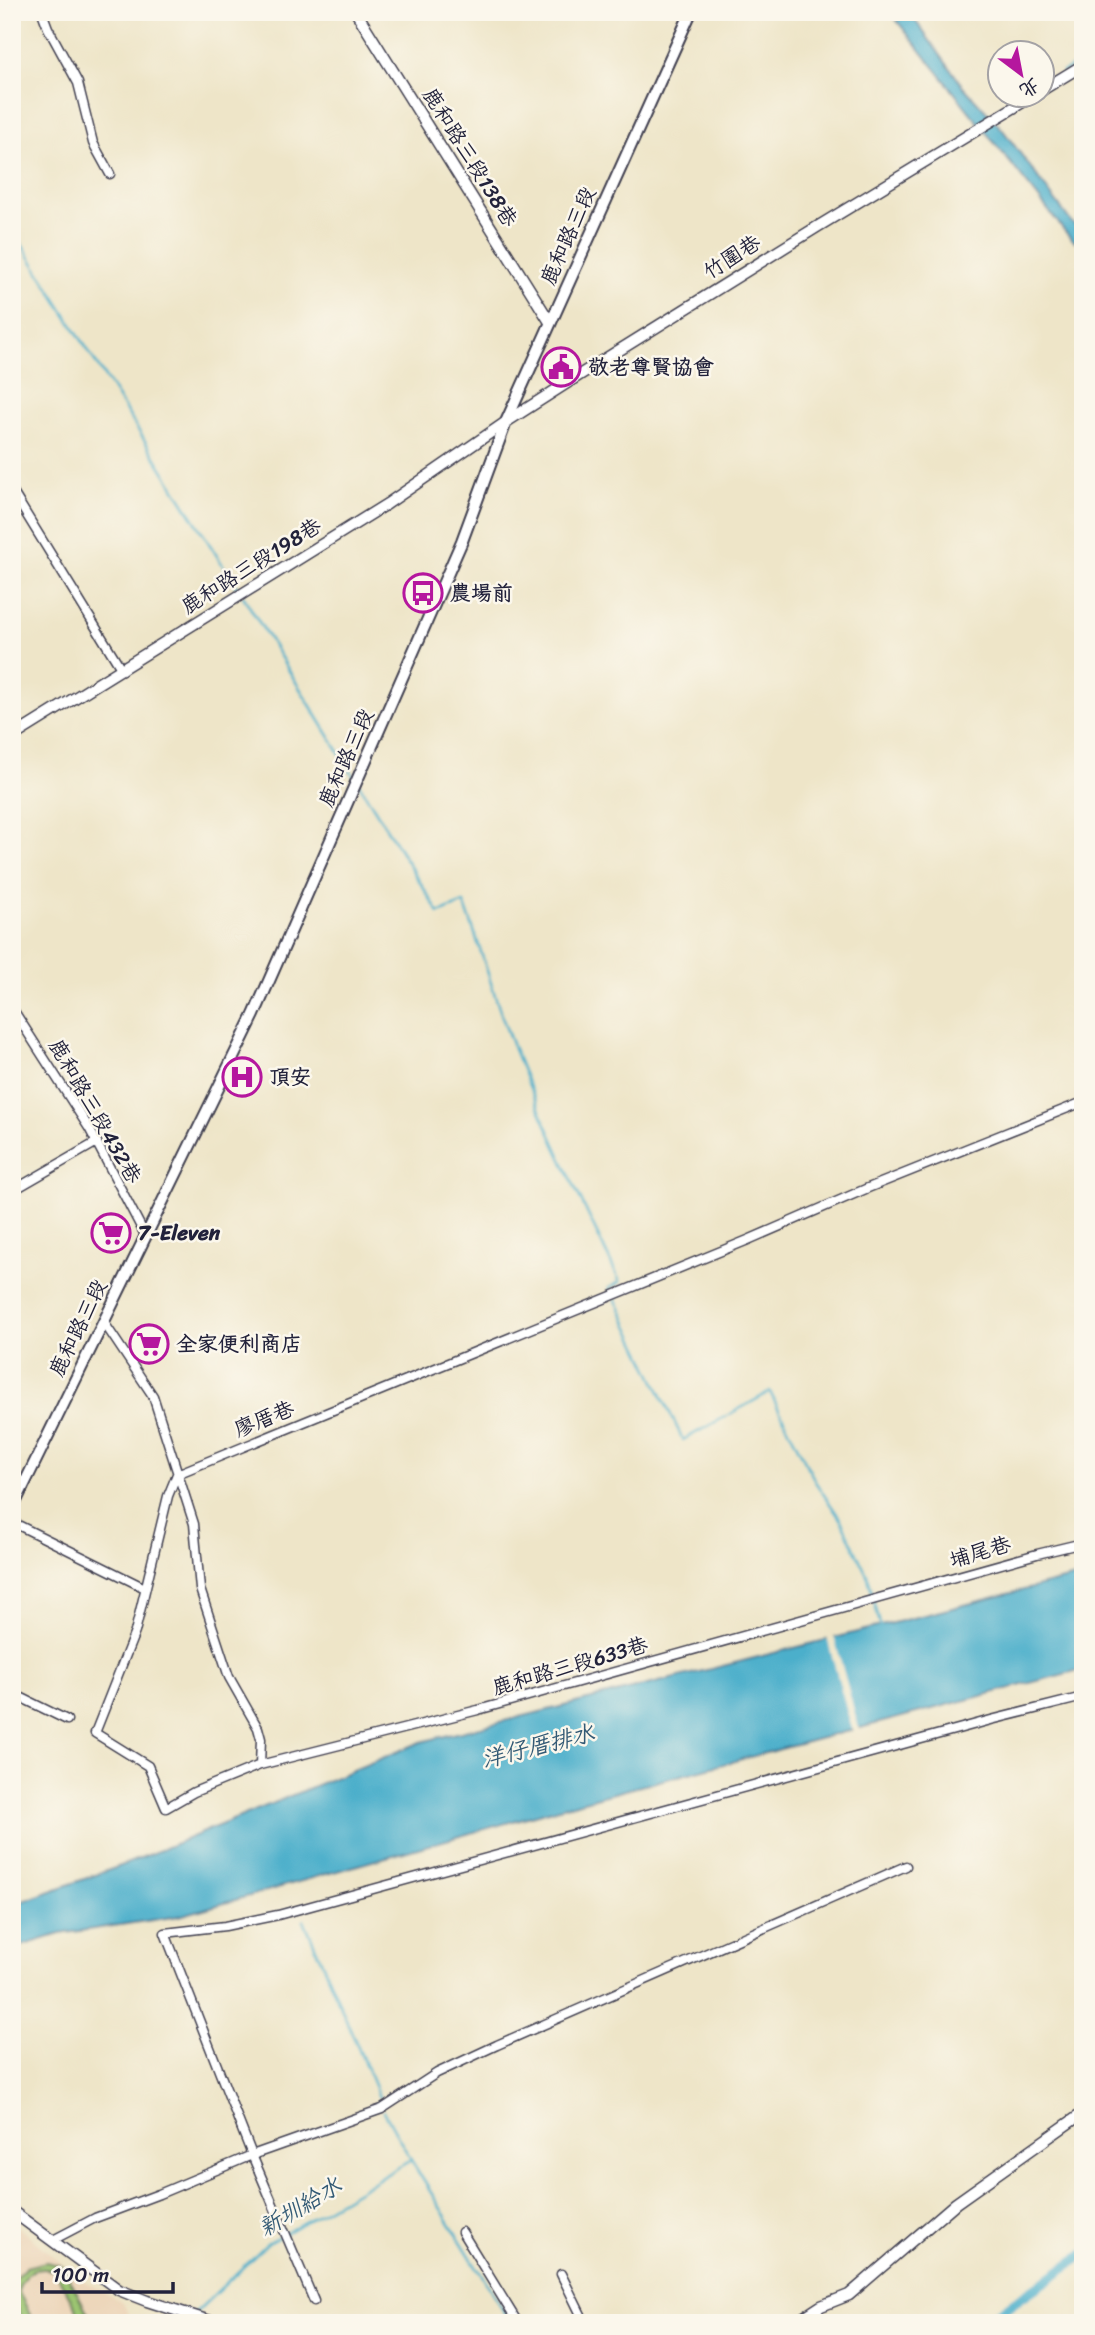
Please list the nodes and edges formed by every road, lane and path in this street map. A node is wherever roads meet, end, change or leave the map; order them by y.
1 (42, 12) edge
2 (356, 12) edge
3 (691, 12) edge
4 (1083, 65) edge
5 (1056, 81) edge
6 (1014, 108) edge
7 (110, 174) dead end
8 (550, 322) junction
9 (506, 422) junction
10 (12, 491) edge
11 (122, 670) junction
12 (12, 737) edge
13 (12, 1007) edge
14 (1083, 1102) edge
15 (97, 1142) junction
16 (12, 1191) edge
17 (145, 1235) junction
18 (103, 1321) junction
19 (177, 1474) junction
20 (12, 1509) edge
21 (12, 1522) edge
22 (1083, 1543) edge
23 (145, 1588) junction
24 (888, 1597) joint
25 (12, 1693) edge
26 (1083, 1697) edge
27 (67, 1720) dead end
28 (260, 1765) junction
29 (906, 1867) dead end
30 (1083, 2113) edge
31 (252, 2155) junction
32 (12, 2211) edge
33 (462, 2232) dead end
34 (53, 2240) junction
35 (561, 2274) dead end
36 (314, 2301) dead end
37 (216, 2323) edge
38 (518, 2323) edge
39 (584, 2323) edge
40 (795, 2323) edge

1 - 7 street
2 - 8 street, 鹿和路三段138巷
3 - 8 main road, 鹿和路三段
4 - 5 street
6 - 9 street, 竹圍巷
8 - 9 main road, 鹿和路三段
9 - 11 street, 鹿和路三段198巷
9 - 17 main road, 鹿和路三段
10 - 11 street
11 - 12 street, 鹿和路三段198巷
13 - 15 street, 鹿和路三段432巷
14 - 19 street, 廖厝巷
15 - 16 street
15 - 17 street, 鹿和路三段432巷
17 - 18 main road, 鹿和路三段
18 - 19 street
18 - 20 main road, 鹿和路三段
19 - 23 street
19 - 28 street
21 - 23 street
22 - 24 street, 埔尾巷
23 - 28 street, 鹿和路三段633巷
24 - 28 street, 鹿和路三段633巷
25 - 27 street
26 - 31 street
29 - 31 street
30 - 40 street
31 - 34 street
31 - 36 street
32 - 34 street
33 - 38 street
34 - 37 street
35 - 39 street

